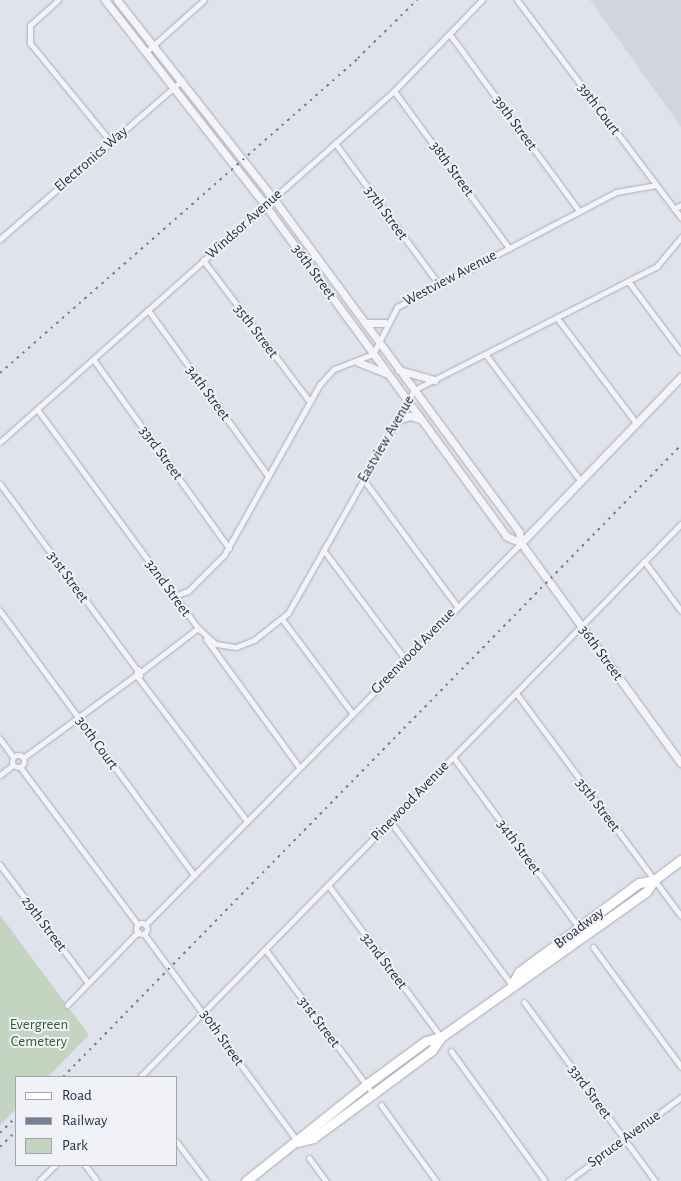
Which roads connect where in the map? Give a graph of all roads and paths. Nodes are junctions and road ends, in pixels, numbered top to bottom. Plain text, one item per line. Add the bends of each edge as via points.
1 (58, 0) edge
2 (105, 0) edge
3 (117, 0) edge
4 (204, 0) edge
5 (482, 0) edge
6 (517, 0) edge
7 (451, 36) junction
8 (155, 44) junction
9 (147, 51) junction
10 (183, 80) junction
11 (175, 86) junction
12 (394, 92) junction
13 (111, 142) junction
14 (335, 143) junction
15 (656, 185) junction
16 (273, 198) junction
17 (266, 204) junction
18 (681, 205) edge
19 (674, 209) junction
20 (579, 211) junction
21 (681, 218) edge
22 (681, 237) edge
23 (0, 239) edge
24 (509, 248) junction
25 (203, 260) junction
26 (628, 281) junction
27 (438, 283) junction
28 (148, 310) junction
29 (557, 318) junction
30 (386, 322) junction
31 (365, 323) junction
32 (380, 344) junction
33 (681, 352) edge
34 (373, 354) junction
35 (486, 355) junction
36 (93, 359) junction
37 (358, 362) junction
38 (399, 370) junction
39 (386, 373) junction
40 (681, 376) edge
41 (435, 380) junction
42 (414, 390) junction
43 (407, 400) junction
44 (310, 402) junction
45 (38, 409) junction
46 (420, 419) junction
47 (397, 420) junction
48 (636, 423) junction
49 (0, 442) edge
50 (268, 476) junction
51 (362, 479) junction
52 (580, 480) junction
53 (0, 484) edge
54 (681, 524) edge
55 (521, 543) junction
56 (229, 548) junction
57 (324, 551) junction
58 (644, 561) junction
59 (174, 596) junction
60 (457, 606) junction
61 (0, 611) edge
62 (681, 611) edge
63 (282, 619) junction
64 (581, 626) junction
65 (198, 628) junction
66 (404, 659) junction
67 (139, 673) junction
68 (516, 693) junction
69 (352, 713) junction
70 (78, 717) junction
71 (0, 739) edge
72 (14, 757) junction
73 (453, 757) junction
74 (23, 758) junction
75 (681, 763) edge
76 (13, 765) junction
77 (20, 767) junction
78 (299, 767) junction
79 (0, 775) edge
80 (247, 821) junction
81 (390, 821) junction
82 (681, 860) edge
83 (0, 865) edge
84 (194, 875) junction
85 (654, 880) junction
86 (328, 885) junction
87 (681, 916) edge
88 (138, 925) junction
89 (145, 925) junction
90 (579, 928) junction
91 (138, 932) junction
92 (144, 934) junction
93 (586, 936) junction
94 (593, 947) dead end
95 (265, 949) junction
96 (88, 983) junction
97 (512, 985) junction
98 (524, 1002) dead end
99 (67, 1005) dead end
100 (204, 1012) junction
101 (440, 1037) junction
102 (451, 1051) dead end
103 (681, 1067) edge
104 (141, 1076) edge
105 (366, 1085) junction
106 (373, 1094) junction
107 (681, 1097) edge
108 (381, 1105) dead end
109 (624, 1139) junction
110 (298, 1142) junction
111 (178, 1144) edge
112 (309, 1158) dead end
113 (53, 1166) edge
114 (86, 1166) edge
115 (546, 1180) edge
116 (39, 1181) edge
117 (97, 1181) edge
118 (206, 1181) edge
119 (246, 1181) edge
120 (326, 1181) edge
121 (436, 1181) edge
122 (568, 1181) edge
123 (655, 1181) edge

1 - 13 street via 33,20 28,34 32,47
2 - 9 street, 36th Street
3 - 8 street, 36th Street
4 - 8 street
5 - 7 street, Windsor Avenue
6 - 15 street, 39th Court
7 - 12 street, Windsor Avenue
7 - 20 street, 39th Street
8 - 9 street
8 - 10 street, 36th Street
9 - 11 street, 36th Street
10 - 11 street, Electronics Way
10 - 16 street, 36th Street
11 - 13 street, Electronics Way
11 - 17 street, 36th Street
12 - 14 street, Windsor Avenue
12 - 24 street, 38th Street
13 - 23 street, Electronics Way
14 - 16 street, Windsor Avenue
14 - 27 street, 37th Street
15 - 19 street, 39th Court
15 - 20 street, Westview Avenue via 630,186
16 - 17 street, Windsor Avenue
16 - 31 street, 36th Street
17 - 25 street, Windsor Avenue
17 - 34 street, 36th Street
18 - 19 street
19 - 21 street, 39th Court
20 - 24 street, Westview Avenue
22 - 26 street, Eastview Avenue via 662,263
24 - 27 street, Westview Avenue
25 - 28 street, Windsor Avenue
25 - 44 street, 35th Street
26 - 29 street, Eastview Avenue
26 - 33 street
27 - 30 street, Westview Avenue via 397,306
28 - 36 street, Windsor Avenue
28 - 50 street, 34th Street
29 - 35 street, Eastview Avenue
29 - 48 street
30 - 31 street
30 - 32 street, Westview Avenue
31 - 32 street, 36th Street
32 - 34 street, Westview Avenue
32 - 38 street, 36th Street
34 - 37 street, Westview Avenue
34 - 39 street, 36th Street
35 - 41 street, Eastview Avenue
35 - 52 street
36 - 45 street, Windsor Avenue
36 - 56 street, 33rd Street
37 - 39 street
37 - 44 street, Westview Avenue via 326,376
38 - 41 street
38 - 42 street, 36th Street
39 - 43 street, 36th Street
40 - 48 street, Greenwood Avenue
41 - 42 street, Eastview Avenue
42 - 43 street, Eastview Avenue
42 - 55 street, 36th Street via 519,532
43 - 46 street, 36th Street
43 - 47 street, Eastview Avenue
44 - 50 street, Westview Avenue
45 - 49 street, Windsor Avenue
45 - 59 street, 32nd Street
46 - 47 street via 410,416
46 - 55 street, 36th Street via 506,536
47 - 51 street, Eastview Avenue
48 - 52 street, Greenwood Avenue
50 - 56 street, Westview Avenue
51 - 57 street, Eastview Avenue
51 - 60 street
52 - 55 street, Greenwood Avenue
53 - 67 street, 31st Street
54 - 58 street, Pinewood Avenue
55 - 60 street, Greenwood Avenue
55 - 64 street, 36th Street
56 - 59 street, Westview Avenue via 188,591
57 - 63 street, Eastview Avenue
57 - 66 street
58 - 62 street
58 - 64 street, Pinewood Avenue
59 - 65 street, 32nd Street
60 - 66 street, Greenwood Avenue
61 - 70 street, 30th Court
63 - 65 street, Eastview Avenue via 250,643 236,647 216,644
63 - 69 street
64 - 68 street, Pinewood Avenue
64 - 75 street, 36th Street
65 - 67 street
65 - 78 street, 32nd Street
66 - 69 street, Greenwood Avenue
67 - 70 street
67 - 80 street, 31st Street
68 - 73 street, Pinewood Avenue
68 - 85 street, 35th Street
69 - 78 street, Greenwood Avenue
70 - 74 street
70 - 84 street, 30th Court
71 - 72 street
72 - 74 street
72 - 76 street
73 - 81 street, Pinewood Avenue
73 - 90 street, 34th Street
74 - 77 street
76 - 77 street
76 - 79 street
77 - 88 street
78 - 80 street, Greenwood Avenue
80 - 84 street, Greenwood Avenue
81 - 86 street, Pinewood Avenue
81 - 97 street
82 - 85 main road, Broadway
83 - 96 street, 29th Street
84 - 89 street, Greenwood Avenue
85 - 87 street, 35th Street
85 - 90 main road, Broadway via 639,883
85 - 93 main road, Broadway via 646,892
86 - 95 street, Pinewood Avenue
86 - 101 street, 32nd Street
88 - 89 street
88 - 91 street
89 - 92 street
90 - 93 street, 34th Street
90 - 97 main road, Broadway via 519,972
91 - 92 street
91 - 96 street
92 - 100 street, 30th Street
93 - 97 main road, Broadway via 526,980
94 - 103 street
95 - 100 street, Pinewood Avenue
95 - 105 street, 31st Street
96 - 99 street
97 - 101 main road, Broadway
98 - 109 street, 33rd Street
100 - 104 street, Pinewood Avenue
100 - 110 street, 30th Street
101 - 105 main road, Broadway via 426,1041
101 - 106 main road, Broadway via 432,1050
102 - 115 street
105 - 106 street, 31st Street
105 - 110 main road, Broadway via 307,1130
106 - 110 main road, Broadway via 313,1138
107 - 109 street, Spruce Avenue
108 - 121 street
109 - 122 street, Spruce Avenue
109 - 123 street, 33rd Street
110 - 119 main road, Broadway
111 - 118 street
112 - 120 street
113 - 116 street
114 - 117 street

